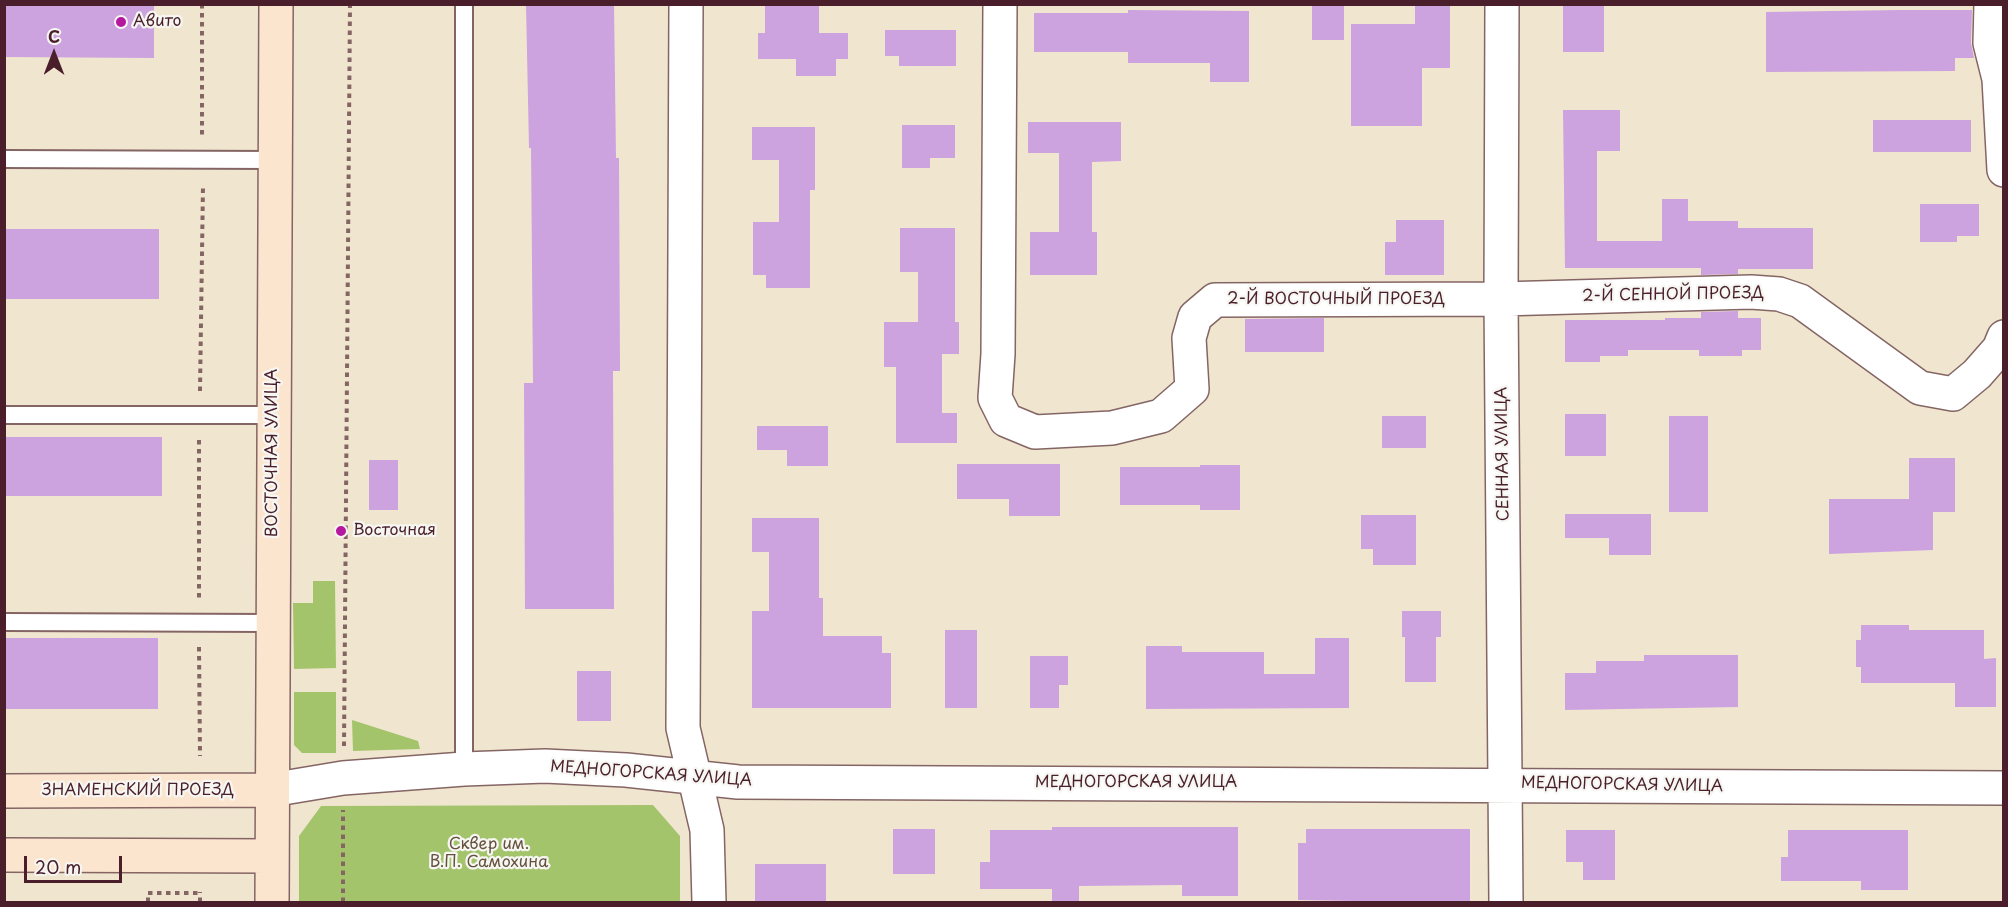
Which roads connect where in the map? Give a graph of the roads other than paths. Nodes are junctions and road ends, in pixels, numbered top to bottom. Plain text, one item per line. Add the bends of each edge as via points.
1 (276, 4) edge
2 (464, 4) edge
3 (686, 4) edge
4 (1000, 4) edge
5 (1502, 4) edge
6 (1991, 4) edge
7 (4, 159) edge
8 (276, 160) junction
9 (2004, 170) edge
10 (1501, 299) junction
11 (2004, 336) edge
12 (4, 415) edge
13 (272, 415) junction
14 (4, 622) edge
15 (272, 623) junction
16 (464, 769) junction
17 (696, 779) junction
18 (1506, 784) junction
19 (2004, 788) edge
20 (271, 790) junction
21 (4, 791) edge
22 (4, 855) edge
23 (271, 856) junction
24 (272, 903) edge
25 (710, 903) edge
26 (1506, 903) edge

1 - 8 main road, ВОСТОЧНАЯ УЛИЦА
2 - 16 lane
3 - 17 street via 683,728
4 - 10 street, 2-Й ВОСТОЧНЫЙ ПРОЕЗД via 995,398 1006,420 1035,432 1112,428 1161,416 1192,389 1190,338 1194,317 1215,300
5 - 10 street, СЕННАЯ УЛИЦА
6 - 9 street via 1990,43 1999,79
7 - 8 lane
8 - 13 main road, ВОСТОЧНАЯ УЛИЦА
10 - 11 street, 2-Й СЕННОЙ ПРОЕЗД via 1779,294 1800,301 1920,388 1953,394 1999,349
10 - 18 street, СЕННАЯ УЛИЦА
12 - 13 lane
13 - 15 main road, ВОСТОЧНАЯ УЛИЦА
14 - 15 lane
15 - 20 main road, ВОСТОЧНАЯ УЛИЦА
16 - 17 street, МЕДНОГОРСКАЯ УЛИЦА via 545,766
16 - 20 street, МЕДНОГОРСКАЯ УЛИЦА via 343,778
17 - 18 street, МЕДНОГОРСКАЯ УЛИЦА
17 - 25 street via 707,830
18 - 19 street, МЕДНОГОРСКАЯ УЛИЦА
18 - 26 street, СЕННАЯ УЛИЦА
20 - 21 main road, ЗНАМЕНСКИЙ ПРОЕЗД
20 - 23 main road, ВОСТОЧНАЯ УЛИЦА
22 - 23 main road
23 - 24 main road, ВОСТОЧНАЯ УЛИЦА

